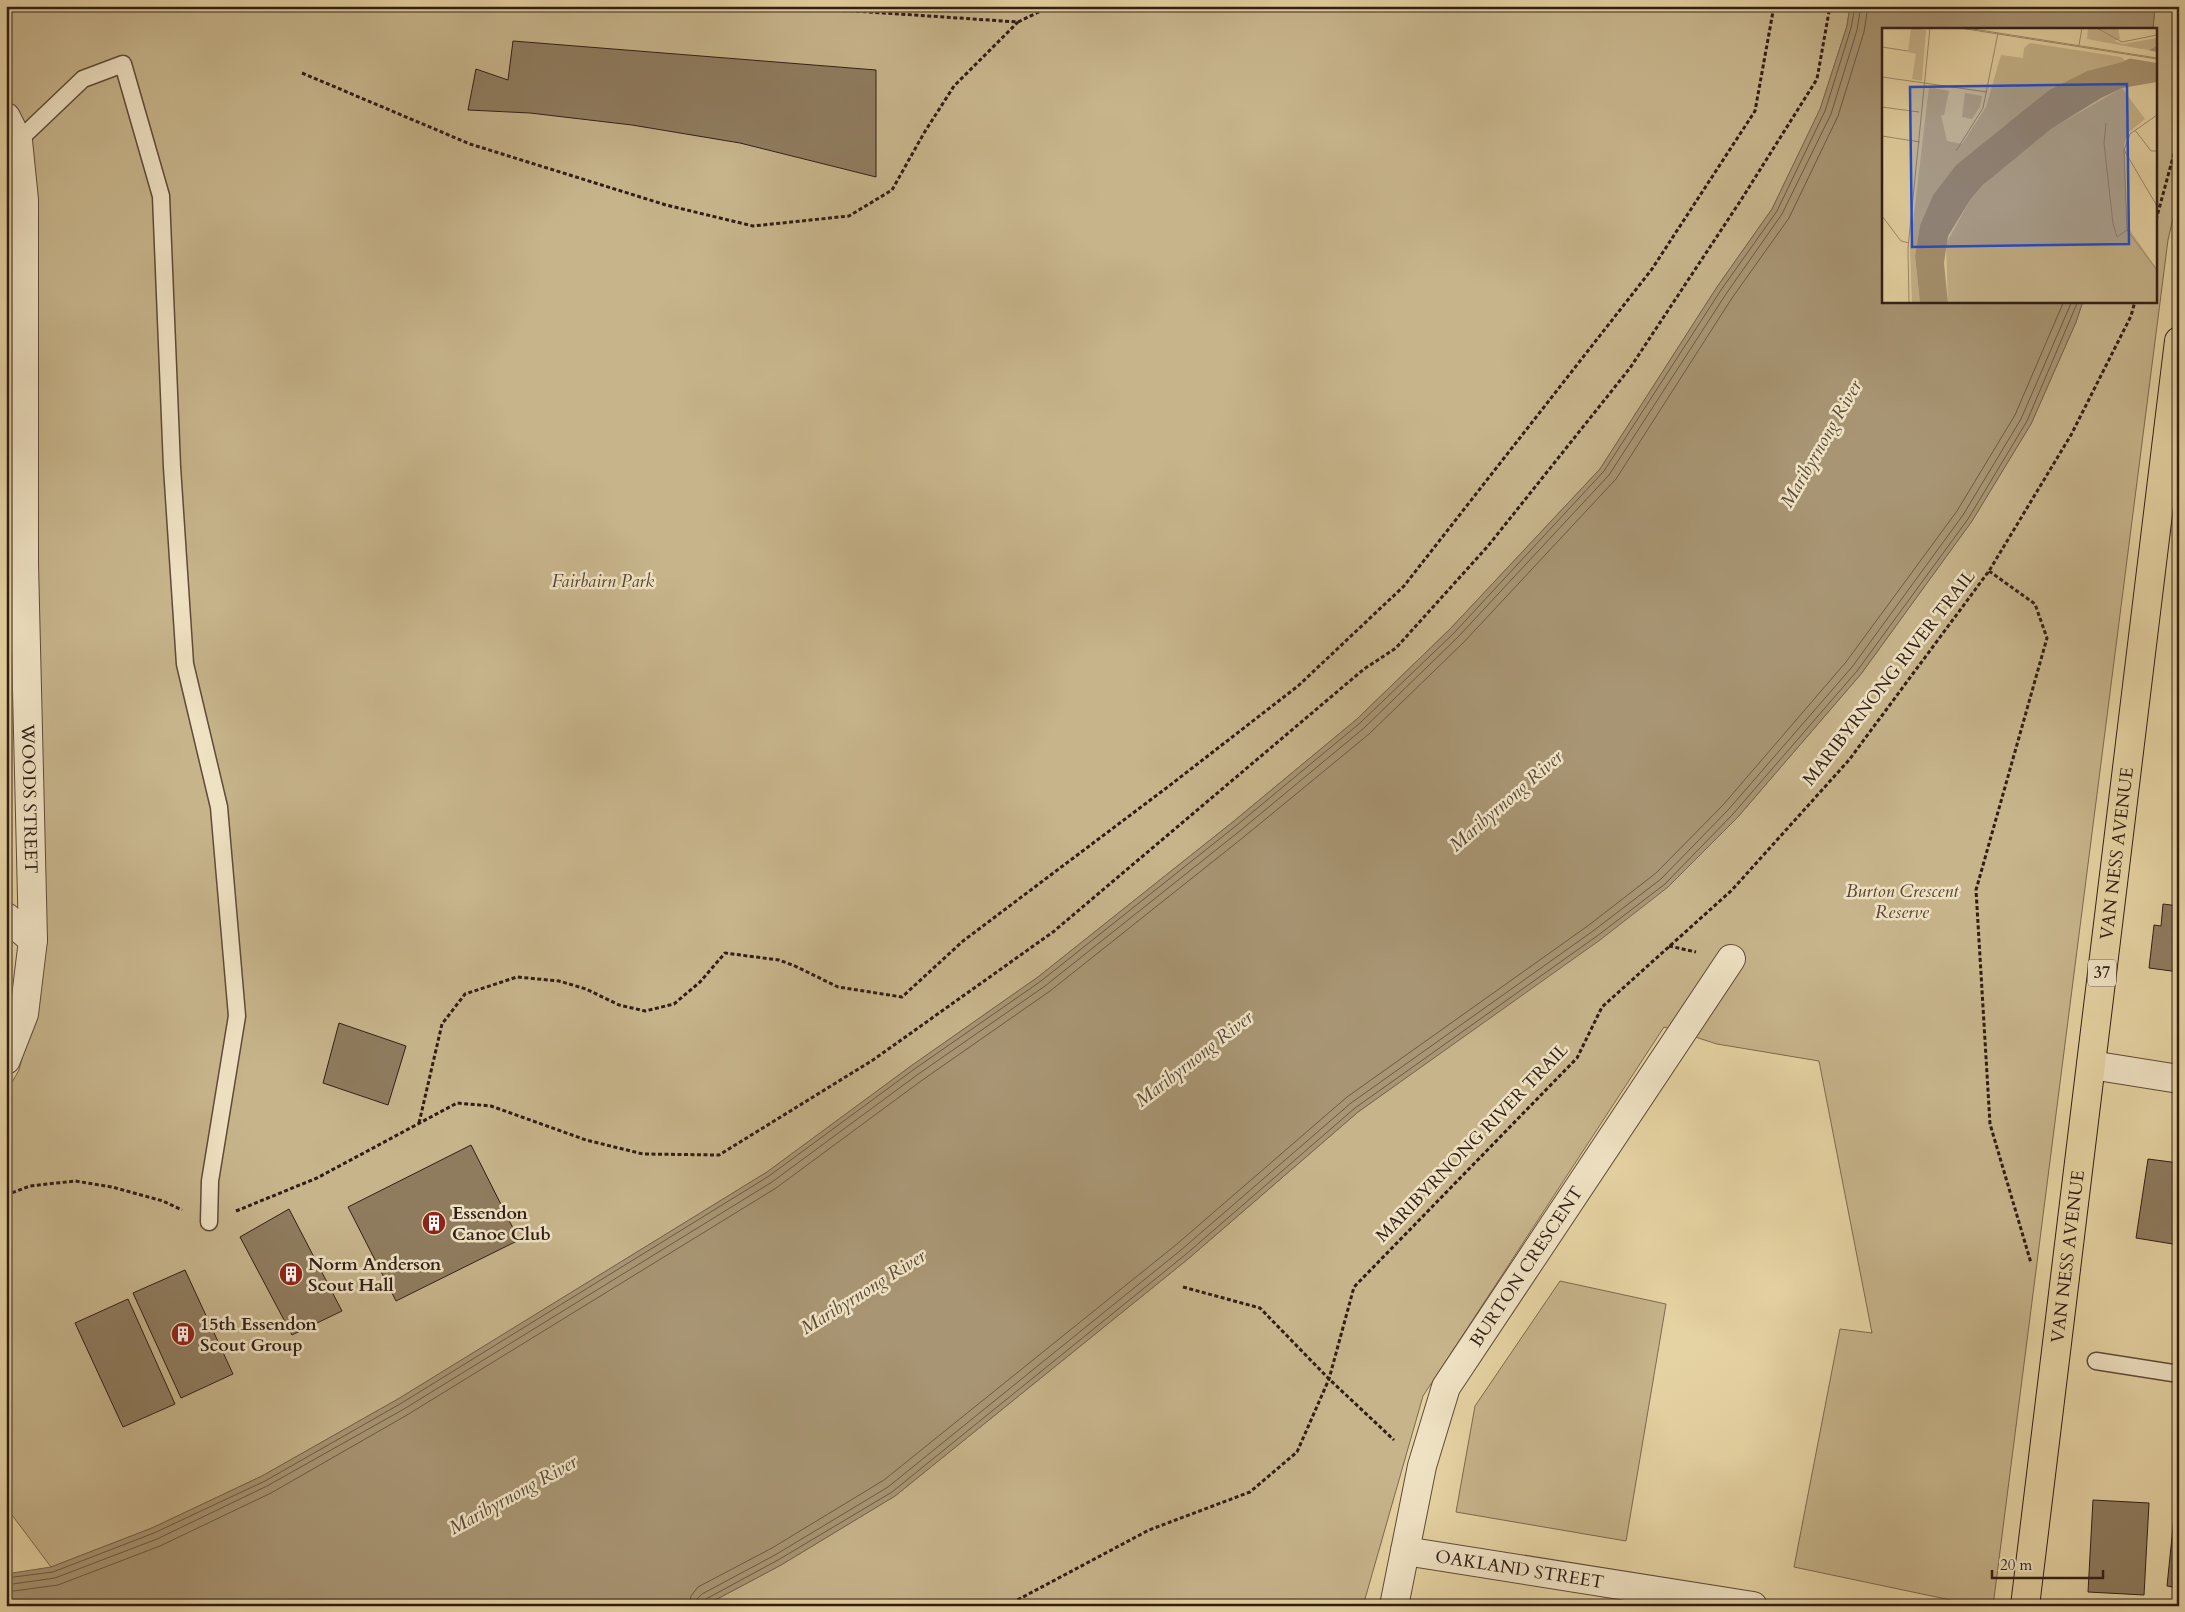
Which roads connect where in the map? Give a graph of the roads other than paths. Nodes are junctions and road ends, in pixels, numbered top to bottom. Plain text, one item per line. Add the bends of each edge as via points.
1 (12, 129) edge
2 (2179, 341) edge
3 (6, 917) edge
4 (33, 940) junction
5 (1731, 959) dead end
6 (6, 1060) edge
7 (2091, 1065) junction
8 (2179, 1079) edge
9 (209, 1222) road end
10 (2096, 1361) dead end
11 (2179, 1374) edge
12 (1404, 1551) junction
13 (1394, 1606) edge
14 (1753, 1606) edge
15 (2025, 1606) edge

1 - 4 street, WOODS STREET via 24,200 24,564
1 - 9 lane via 84,79 123,64 160,196 185,664 219,808 237,1016 210,1181
2 - 7 main road, VAN NESS AVENUE / 37
3 - 4 street
4 - 6 street, WOODS STREET via 24,1014
5 - 12 street, BURTON CRESCENT via 1446,1387 1422,1466
7 - 8 street
7 - 15 main road, VAN NESS AVENUE / 37
10 - 11 lane
12 - 13 street, BURTON CRESCENT
12 - 14 street, OAKLAND STREET

